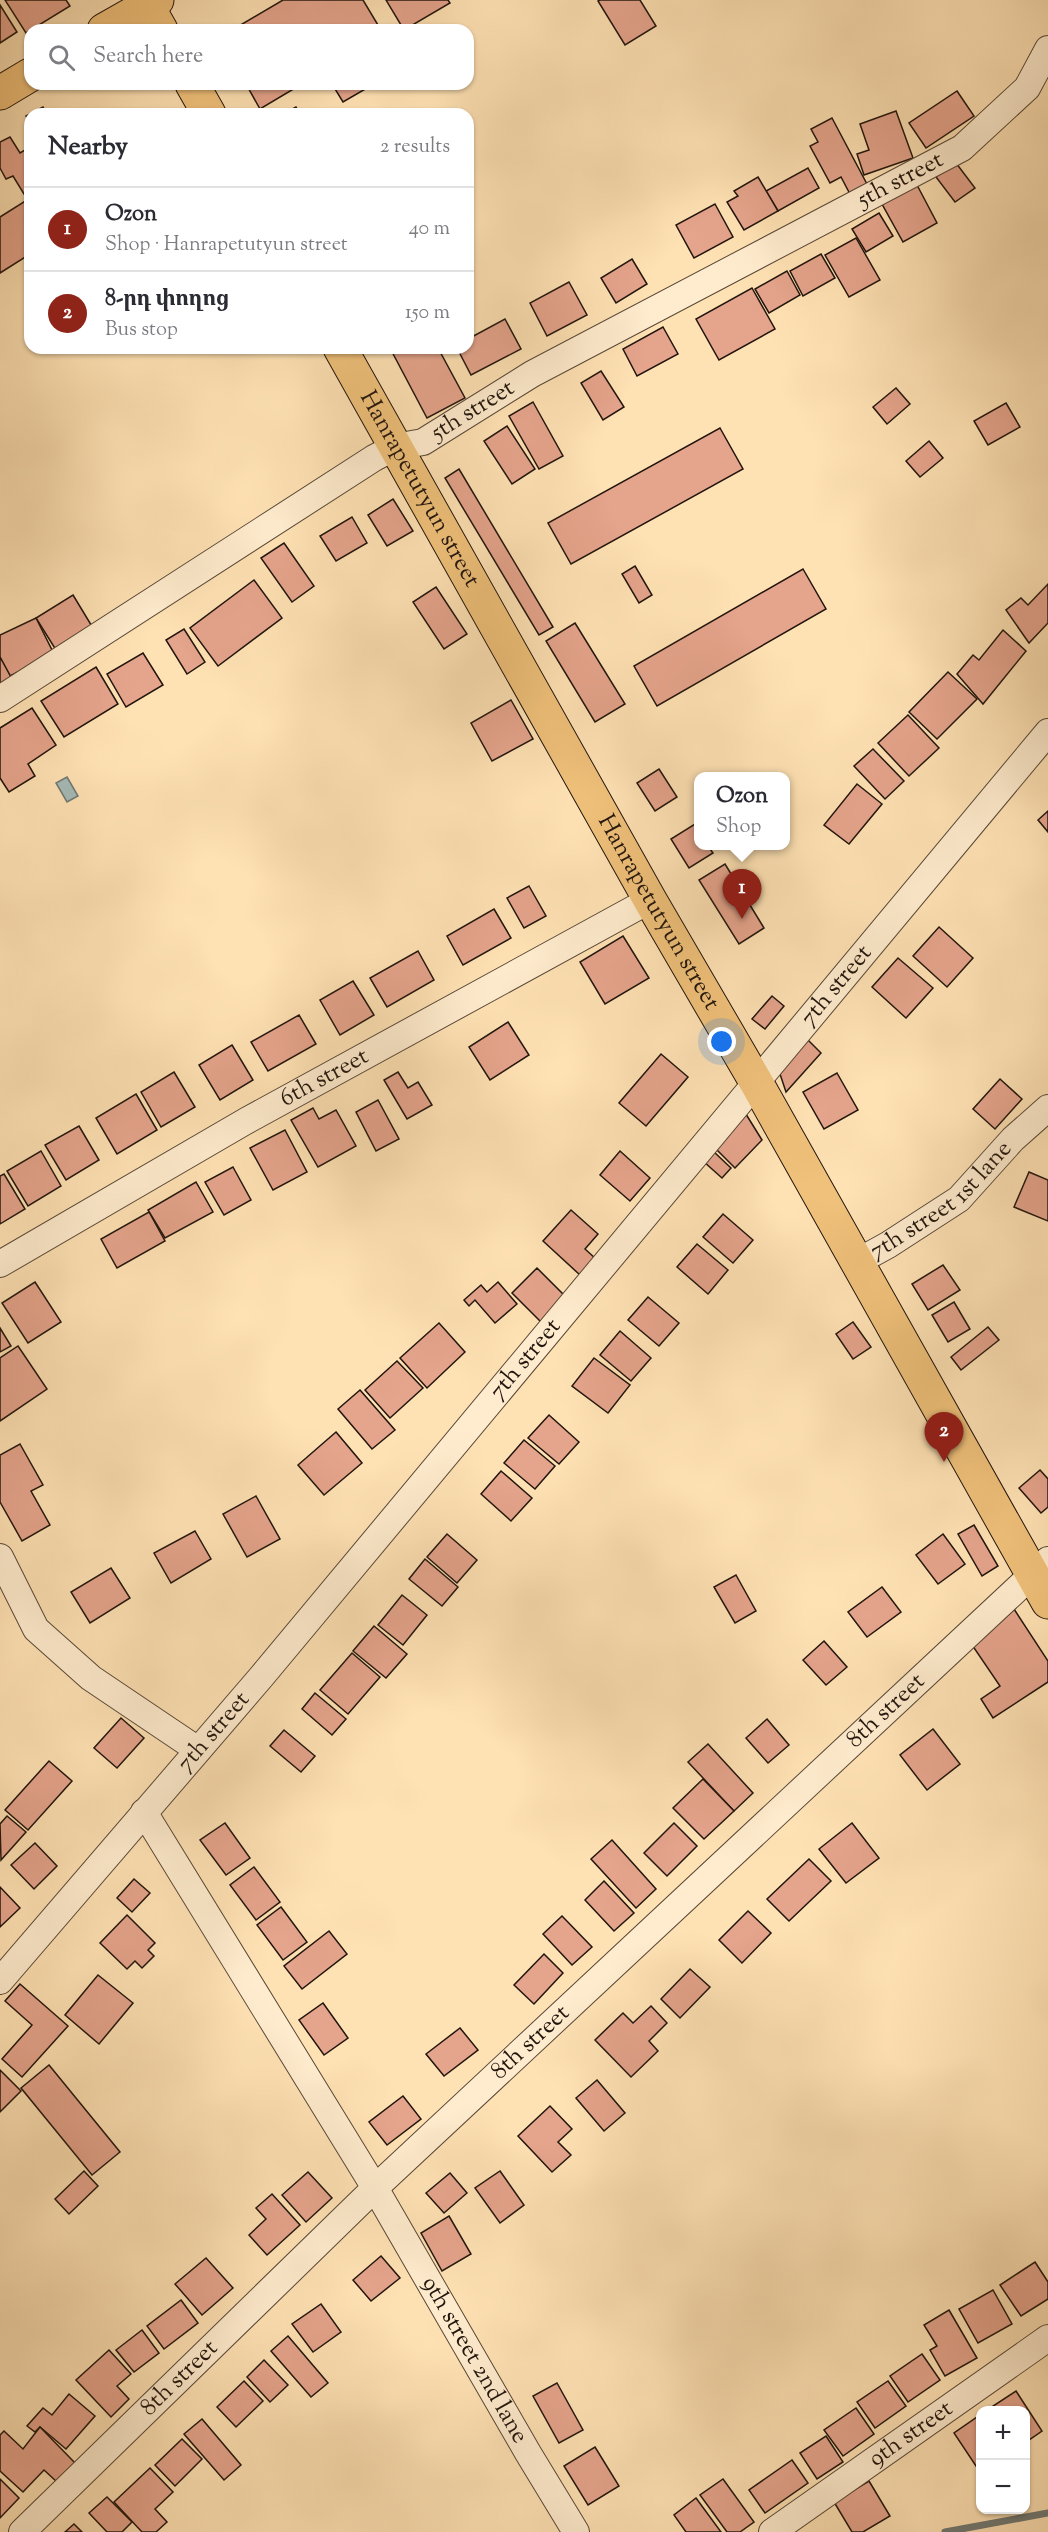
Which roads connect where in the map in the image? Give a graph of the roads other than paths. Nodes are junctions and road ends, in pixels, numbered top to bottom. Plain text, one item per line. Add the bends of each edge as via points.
1 (152, 9) edge
2 (118, 24) edge
3 (1048, 49) edge
4 (24, 79) edge
5 (195, 90) edge
6 (0, 93) edge
7 (206, 108) edge
8 (343, 354) edge
9 (395, 447) junction
10 (0, 699) edge
11 (1048, 732) edge
12 (651, 900) junction
13 (756, 1082) junction
14 (1048, 1108) edge
15 (857, 1262) junction
16 (0, 1264) edge
17 (0, 1557) edge
18 (1043, 1579) edge
19 (198, 1750) junction
20 (144, 1812) junction
21 (0, 1981) edge
22 (375, 2188) junction
23 (1048, 2338) edge
24 (22, 2532) edge
25 (576, 2532) edge
26 (772, 2532) edge

1 - 2 main road
3 - 9 street, 5th street via 1027,88 962,148 532,374 423,441
4 - 6 main road
5 - 7 main road
8 - 9 main road, Hanrapetutyun street
9 - 10 street, 5th street
9 - 12 main road, Hanrapetutyun street
11 - 13 street, 7th street
12 - 13 main road, Hanrapetutyun street
12 - 16 street, 6th street via 246,1121
13 - 15 main road, Hanrapetutyun street
13 - 19 street, 7th street
14 - 15 street, 7th street 1st lane via 1013,1139 959,1199
15 - 18 main road, Hanrapetutyun street
17 - 19 street via 36,1629 91,1678
18 - 22 street, 8th street
19 - 20 street, 7th street
20 - 21 street, 7th street
20 - 22 street, 9th street 2nd lane
22 - 24 street, 8th street
22 - 25 street, 9th street 2nd lane
23 - 26 street, 9th street

